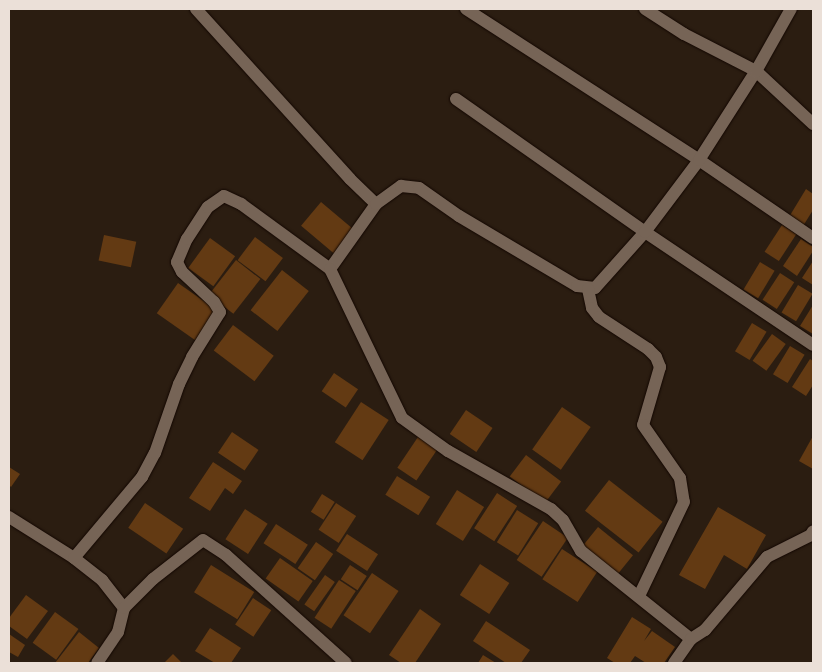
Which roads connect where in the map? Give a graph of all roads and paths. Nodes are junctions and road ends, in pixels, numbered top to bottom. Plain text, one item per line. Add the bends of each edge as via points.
1 (196, 9) edge
2 (466, 9) edge
3 (645, 9) edge
4 (791, 9) edge
5 (756, 72) junction
6 (456, 100) dead end
7 (813, 124) edge
8 (699, 160) junction
9 (376, 204) junction
10 (645, 232) junction
11 (813, 238) edge
12 (330, 269) junction
13 (588, 289) junction
14 (813, 345) edge
15 (9, 517) edge
16 (813, 531) edge
17 (74, 558) junction
18 (639, 596) junction
19 (124, 608) junction
20 (691, 640) junction
21 (97, 663) edge
22 (346, 663) edge
23 (674, 663) edge

1 - 9 street
2 - 8 street
3 - 5 street
4 - 5 street
5 - 7 street
5 - 8 street
6 - 10 street
8 - 10 street
8 - 11 street
9 - 12 street
9 - 13 street via 401,186 419,188 459,216 577,286
10 - 13 street via 594,288
10 - 14 street
12 - 17 street via 241,204 224,196 208,207 187,239 177,262 182,272 214,302 220,312 188,366 155,453 142,477
12 - 18 street via 402,418 448,451 551,509 563,520 581,551
13 - 18 street via 592,308 599,317 656,357 660,367 644,424 682,486 684,502
15 - 17 street
16 - 20 street via 767,557 705,630
17 - 19 street via 102,580
18 - 20 street
19 - 21 street via 118,632
19 - 22 street via 153,579 203,540 226,555
20 - 23 street

